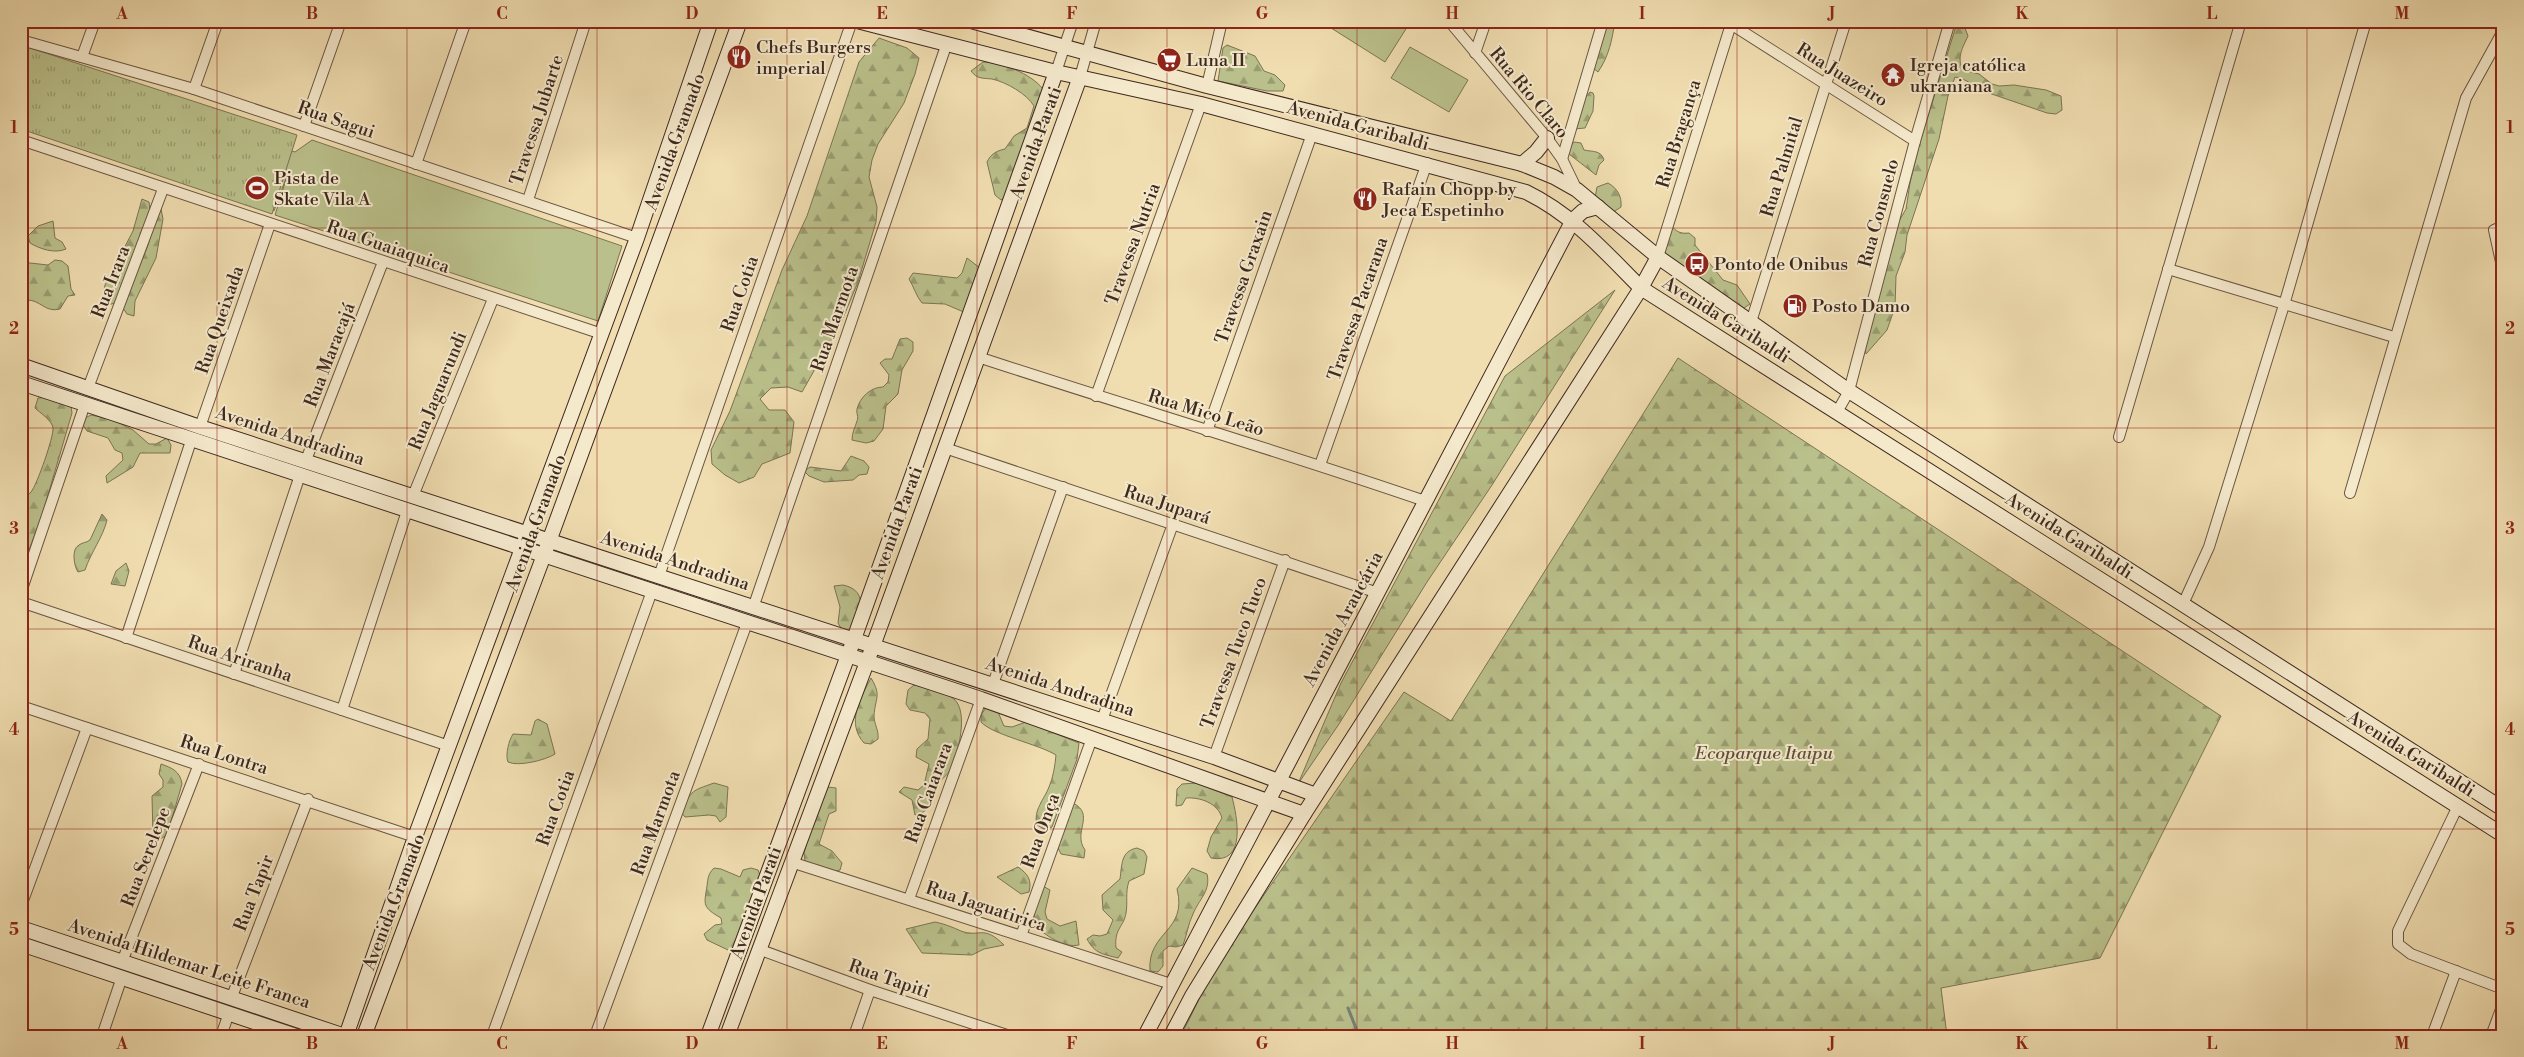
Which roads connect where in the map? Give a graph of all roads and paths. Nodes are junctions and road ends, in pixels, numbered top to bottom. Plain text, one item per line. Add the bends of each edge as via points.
1 (95, 21) edge
2 (218, 21) edge
3 (341, 21) edge
4 (466, 21) edge
5 (586, 21) edge
6 (711, 21) edge
7 (740, 21) edge
8 (852, 21) edge
9 (857, 21) edge
10 (1074, 21) edge
11 (1096, 21) edge
12 (1222, 21) edge
13 (1449, 21) edge
14 (1486, 21) edge
15 (1603, 21) edge
16 (1846, 21) edge
17 (1950, 21) edge
18 (2241, 21) edge
19 (2366, 21) edge
20 (979, 22) edge
21 (1729, 22) edge
22 (2503, 31) edge
23 (21, 40) edge
24 (947, 43) junction
25 (1066, 48) junction
26 (1475, 53) junction
27 (1087, 54) junction
28 (82, 57) junction
29 (1056, 72) junction
30 (1080, 77) junction
31 (1825, 83) junction
32 (1207, 86) junction
33 (194, 89) junction
34 (1201, 104) junction
35 (304, 126) junction
36 (1312, 134) junction
37 (1547, 138) junction
38 (21, 140) edge
39 (1915, 141) junction
40 (1562, 159) junction
41 (416, 164) junction
42 (1426, 164) junction
43 (1522, 164) junction
44 (163, 189) junction
45 (1577, 190) junction
46 (528, 200) junction
47 (1598, 206) junction
48 (1574, 220) junction
49 (270, 224) junction
50 (2498, 228) edge
51 (637, 238) junction
52 (1658, 257) junction
53 (383, 262) junction
54 (2168, 269) junction
55 (2503, 271) edge
56 (1641, 288) junction
57 (493, 299) junction
58 (2284, 305) junction
59 (1751, 322) junction
60 (602, 334) junction
61 (2394, 337) junction
62 (978, 357) junction
63 (21, 365) edge
64 (21, 383) edge
65 (88, 388) junction
66 (1849, 391) junction
67 (1096, 396) junction
68 (85, 404) junction
69 (1837, 412) junction
70 (200, 427) junction
71 (1208, 431) junction
72 (192, 438) junction
73 (2119, 438) dead end
74 (945, 448) junction
75 (306, 460) junction
76 (1320, 465) junction
77 (300, 475) junction
78 (1063, 487) junction
79 (2350, 493) dead end
80 (413, 496) junction
81 (1425, 500) junction
82 (407, 511) junction
83 (1173, 524) junction
84 (528, 532) junction
85 (549, 540) junction
86 (523, 547) junction
87 (2094, 549) junction
88 (544, 555) junction
89 (1285, 560) junction
90 (2082, 567) junction
91 (659, 576) junction
92 (652, 591) junction
93 (21, 592) edge
94 (1378, 593) junction
95 (21, 602) edge
96 (2182, 604) junction
97 (754, 605) junction
98 (748, 622) junction
99 (126, 638) junction
100 (854, 639) junction
101 (873, 646) junction
102 (848, 654) junction
103 (867, 661) junction
104 (234, 674) junction
105 (993, 684) junction
106 (981, 699) junction
107 (21, 706) edge
108 (342, 710) junction
109 (1102, 720) junction
110 (87, 728) junction
111 (1092, 738) junction
112 (449, 746) junction
113 (1214, 757) junction
114 (199, 764) junction
115 (1279, 781) junction
116 (1316, 795) junction
117 (308, 800) junction
118 (1269, 800) junction
119 (2458, 806) junction
120 (2503, 808) edge
121 (1304, 814) junction
122 (2503, 834) edge
123 (416, 837) junction
124 (791, 862) junction
125 (909, 899) junction
126 (21, 906) edge
127 (21, 928) edge
128 (1021, 936) junction
129 (21, 944) edge
130 (758, 949) junction
131 (122, 962) junction
132 (2456, 971) junction
133 (122, 977) junction
134 (1171, 984) junction
135 (2503, 989) edge
136 (870, 990) junction
137 (231, 999) junction
138 (2503, 1004) edge
139 (228, 1013) junction
140 (981, 1032) edge
141 (102, 1036) edge
142 (221, 1036) edge
143 (296, 1036) edge
144 (346, 1036) edge
145 (364, 1036) edge
146 (492, 1036) edge
147 (595, 1036) edge
148 (708, 1036) edge
149 (727, 1036) edge
150 (854, 1036) edge
151 (1010, 1036) edge
152 (1145, 1036) edge
153 (1171, 1036) edge
154 (2432, 1036) edge
155 (2491, 1036) edge

1 - 28 street
2 - 33 street
3 - 35 street
4 - 41 street
5 - 46 street, Travessa Jubarte
6 - 51 street, Avenida Gramado
7 - 85 street, Avenida Gramado
8 - 91 street, Rua Cotia
9 - 24 street, Avenida Garibaldi
10 - 25 street, Avenida Parati
11 - 27 street, Avenida Parati
12 - 32 street
13 - 26 street, Rua Rio Claro
14 - 26 street
15 - 40 street
16 - 31 street, Rua Palmital
17 - 39 street, Rua Consuelo
18 - 54 street
19 - 58 street
20 - 25 street, Avenida Garibaldi
21 - 31 street, Rua Juazeiro
21 - 52 street, Rua Bragança
22 - 61 street via 2466,98
23 - 28 street, Rua Sagui
24 - 29 street, Avenida Garibaldi
24 - 97 street, Rua Marmota
25 - 27 street, Avenida Garibaldi
25 - 29 street, Avenida Parati
26 - 37 street, Rua Rio Claro
27 - 30 street, Avenida Parati
27 - 32 street, Avenida Garibaldi
28 - 33 street, Rua Sagui
29 - 30 street, Avenida Garibaldi
29 - 100 street, Avenida Parati
30 - 34 street, Avenida Garibaldi
30 - 62 street, Avenida Parati
31 - 39 street, Rua Juazeiro
31 - 59 street, Rua Palmital
32 - 43 street, Avenida Garibaldi
33 - 35 street, Rua Sagui
34 - 36 street, Avenida Garibaldi
34 - 67 street, Travessa Nutria
35 - 41 street, Rua Sagui
36 - 42 street, Avenida Garibaldi
36 - 71 street, Travessa Graxain
37 - 40 street, Rua Rio Claro
37 - 43 street
38 - 44 street, Rua Guaiaquica
39 - 66 street, Rua Consuelo
40 - 45 street, Rua Rio Claro
41 - 46 street, Rua Sagui
42 - 48 street, Avenida Garibaldi via 1526,192 1552,204
42 - 76 street, Travessa Pacarana
43 - 45 street, Avenida Garibaldi
44 - 49 street, Rua Guaiaquica
44 - 65 street, Rua Irara
45 - 47 street, Avenida Garibaldi
46 - 51 street, Rua Sagui
47 - 48 street via 1583,211
47 - 52 street, Avenida Garibaldi
48 - 56 street, Avenida Garibaldi
48 - 81 street, Avenida Araucária
49 - 53 street, Rua Guaiaquica
49 - 70 street, Rua Queixada
50 - 55 street
51 - 60 street, Avenida Gramado
52 - 56 street
52 - 59 street, Avenida Garibaldi
53 - 57 street, Rua Guaiaquica
53 - 75 street, Rua Maracajá
54 - 58 street
54 - 73 street
56 - 69 street, Avenida Garibaldi
56 - 116 street
57 - 60 street, Rua Guaiaquica
57 - 80 street, Rua Jaguarundi
58 - 61 street
58 - 96 street via 2209,547
59 - 66 street, Avenida Garibaldi
60 - 84 street, Avenida Gramado
61 - 79 street
62 - 67 street, Rua Mico Leão
62 - 74 street, Avenida Parati
63 - 65 street, Avenida Andradina
64 - 68 street, Avenida Andradina
65 - 70 street, Avenida Andradina
66 - 69 street, Rua Consuelo
66 - 87 street, Avenida Garibaldi
67 - 71 street, Rua Mico Leão
68 - 72 street, Avenida Andradina
68 - 93 street
69 - 90 street, Avenida Garibaldi
70 - 75 street, Avenida Andradina
71 - 76 street, Rua Mico Leão
72 - 77 street, Avenida Andradina
72 - 99 street
74 - 78 street, Rua Jupará
74 - 101 street, Avenida Parati
75 - 80 street, Avenida Andradina
76 - 81 street, Rua Mico Leão
77 - 82 street, Avenida Andradina
77 - 104 street
78 - 83 street, Rua Jupará
78 - 105 street
80 - 84 street, Avenida Andradina
81 - 94 street, Avenida Araucária
82 - 86 street, Avenida Andradina
82 - 108 street
83 - 89 street, Rua Jupará
83 - 109 street
84 - 85 street, Avenida Andradina
84 - 86 street, Avenida Gramado
85 - 88 street, Avenida Gramado
85 - 91 street, Avenida Andradina
86 - 88 street, Avenida Andradina
86 - 112 street, Avenida Gramado
87 - 90 street
87 - 96 street, Avenida Garibaldi
88 - 92 street, Avenida Andradina
88 - 145 street, Avenida Gramado
89 - 94 street, Rua Jupará
89 - 113 street, Travessa Tuco Tuco
90 - 119 street, Avenida Garibaldi
91 - 97 street, Avenida Andradina
92 - 98 street, Avenida Andradina
92 - 146 street, Rua Cotia
94 - 115 street, Avenida Araucária
95 - 99 street, Rua Ariranha
96 - 120 street, Avenida Garibaldi
97 - 100 street, Avenida Andradina
98 - 102 street, Avenida Andradina
98 - 147 street, Rua Marmota
99 - 104 street, Rua Ariranha
100 - 101 street, Avenida Andradina
100 - 102 street, Avenida Parati
101 - 103 street, Avenida Parati
101 - 105 street, Avenida Andradina
102 - 103 street, Avenida Andradina
102 - 148 street, Avenida Parati
103 - 106 street, Avenida Andradina
103 - 124 street, Avenida Parati
104 - 108 street, Rua Ariranha
105 - 109 street, Avenida Andradina
106 - 111 street, Avenida Andradina
106 - 125 street, Rua Caiarara
107 - 110 street, Rua Lontra
108 - 112 street, Rua Ariranha
109 - 113 street, Avenida Andradina
110 - 114 street, Rua Lontra
110 - 126 street
111 - 118 street, Avenida Andradina
111 - 128 street, Rua Onça
112 - 123 street, Avenida Gramado
113 - 115 street, Avenida Andradina
114 - 117 street, Rua Lontra
114 - 131 street, Rua Serelepe
115 - 116 street, Avenida Andradina
115 - 118 street, Avenida Araucária
116 - 121 street
117 - 123 street, Rua Lontra
117 - 137 street, Rua Tapir
118 - 121 street, Avenida Andradina
118 - 134 street, Avenida Araucária
119 - 122 street, Avenida Garibaldi
119 - 132 street via 2398,931 2398,944 2411,954
121 - 153 street via 1192,996
123 - 144 street, Avenida Gramado
124 - 125 street, Rua Jaguatirica
124 - 130 street, Avenida Parati
125 - 128 street, Rua Jaguatirica
127 - 131 street, Avenida Hildemar Leite Franca
128 - 134 street, Rua Jaguatirica
129 - 133 street, Avenida Hildemar Leite Franca
130 - 136 street, Rua Tapiti
130 - 149 street, Avenida Parati
131 - 137 street, Avenida Hildemar Leite Franca
132 - 135 street
132 - 154 street
133 - 139 street, Avenida Hildemar Leite Franca
133 - 141 street
134 - 152 street, Avenida Araucária
136 - 140 street, Rua Tapiti
136 - 150 street
137 - 144 street, Avenida Hildemar Leite Franca
138 - 155 street
139 - 142 street
139 - 143 street, Avenida Hildemar Leite Franca
140 - 151 street, Rua Tapiti

